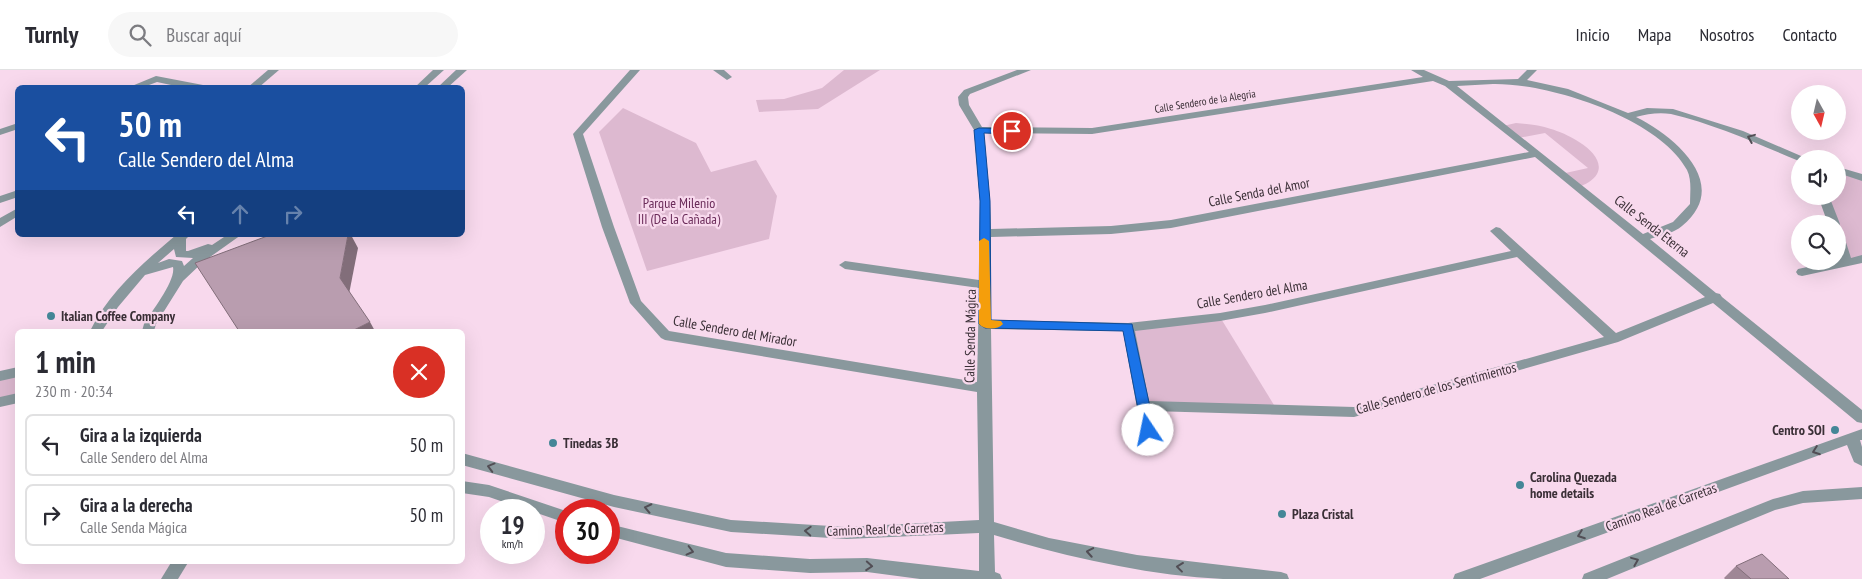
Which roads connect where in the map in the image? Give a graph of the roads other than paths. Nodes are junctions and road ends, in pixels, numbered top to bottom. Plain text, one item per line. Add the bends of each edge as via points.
1 (274, 70) edge
2 (439, 70) edge
3 (462, 70) edge
4 (635, 70) edge
5 (718, 70) edge
6 (1026, 70) edge
7 (1416, 70) edge
8 (1532, 70) edge
9 (727, 77) dead end
10 (1433, 78) junction
11 (1520, 82) junction
12 (1448, 84) junction
13 (139, 85) edge
14 (187, 85) edge
15 (255, 85) edge
16 (422, 85) edge
17 (444, 85) edge
18 (1628, 116) junction
19 (15, 127) edge
20 (979, 130) junction
21 (0, 132) edge
22 (1537, 154) junction
23 (1791, 155) edge
24 (1846, 173) edge
25 (1862, 178) edge
26 (15, 195) edge
27 (0, 200) edge
28 (15, 213) edge
29 (0, 223) edge
30 (1496, 231) dead end
31 (984, 233) junction
32 (181, 237) edge
33 (182, 237) edge
34 (230, 238) edge
35 (1643, 238) junction
36 (1520, 253) junction
37 (1862, 259) edge
38 (1846, 261) edge
39 (845, 265) dead end
40 (1810, 270) edge
41 (1802, 272) dead end
42 (135, 280) junction
43 (177, 281) junction
44 (985, 285) junction
45 (1716, 297) junction
46 (985, 324) junction
47 (1128, 327) junction
48 (97, 329) edge
49 (149, 329) edge
50 (1614, 339) junction
51 (15, 373) edge
52 (0, 376) edge
53 (984, 388) junction
54 (15, 399) edge
55 (0, 402) edge
56 (1144, 406) junction
57 (1862, 418) edge
58 (1148, 430) dead end
59 (1857, 436) edge
60 (465, 460) edge
61 (1862, 460) edge
62 (465, 487) edge
63 (1862, 493) edge
64 (555, 514) edge
65 (985, 526) junction
66 (620, 533) edge
67 (179, 564) edge
68 (169, 579) edge
69 (987, 579) edge
70 (994, 579) edge
71 (1281, 579) edge
72 (1460, 579) edge
73 (1590, 579) edge

1 - 15 street
2 - 16 street
3 - 17 street
4 - 53 street, Calle Sendero del Mirador via 578,134 636,303 665,335
5 - 9 street
6 - 20 street, Calle Senda Mágica via 974,89 963,97 964,105
7 - 10 street, Calle Senda Eterna
8 - 11 street
10 - 12 street, Calle Senda Eterna
10 - 20 street, Calle Sendero de la Alegria via 1092,131
11 - 12 street
11 - 18 street via 1573,94
12 - 22 street, Calle Senda Eterna
13 - 14 street via 156,79
23 -> 18 street via 1739,133 1670,111 1647,111
18 - 35 street via 1657,134 1681,155 1692,168 1696,181 1695,205 1677,225
19 - 21 street
20 - 31 street, Calle Senda Mágica via 985,201
22 - 31 street, Calle Senda del Amor via 1171,224 1110,230
22 - 35 street, Calle Senda Eterna
24 - 25 street
26 - 27 street
28 - 29 street
30 - 36 street
31 - 44 street, Calle Senda Mágica
32 - 42 street
33 - 34 street via 180,254 189,255
34 - 43 street via 199,259
35 - 45 street, Calle Senda Eterna
36 - 47 street, Calle Sendero del Alma via 1265,309
36 - 50 street
37 - 38 street
39 - 44 street
40 - 41 street
42 - 43 street via 168,263 178,264
42 - 48 street
43 - 49 street
44 - 46 street, Calle Senda Mágica
45 - 50 street, Calle Sendero de los Sentimientos
45 - 57 street, Calle Senda Eterna
46 - 47 street, Calle Sendero del Alma
46 - 53 street, Calle Senda Mágica
47 - 56 street
50 - 56 street, Calle Sendero de los Sentimientos via 1354,412
51 - 52 street
53 - 65 street, Calle Senda Mágica
54 - 55 street
56 - 58 street
59 - 61 street via 1859,458
59 -> 72 street, Camino Real de Carretas
65 -> 60 street, Camino Real de Carretas via 847,533 731,526 614,501
62 - 64 street via 489,491
73 -> 63 street via 1773,505 1802,497
65 - 69 street, Calle Senda Mágica
71 -> 65 street, Camino Real de Carretas via 1137,562 1049,545
66 -> 69 street via 726,560 810,566 866,565
67 - 68 street
69 - 70 street

